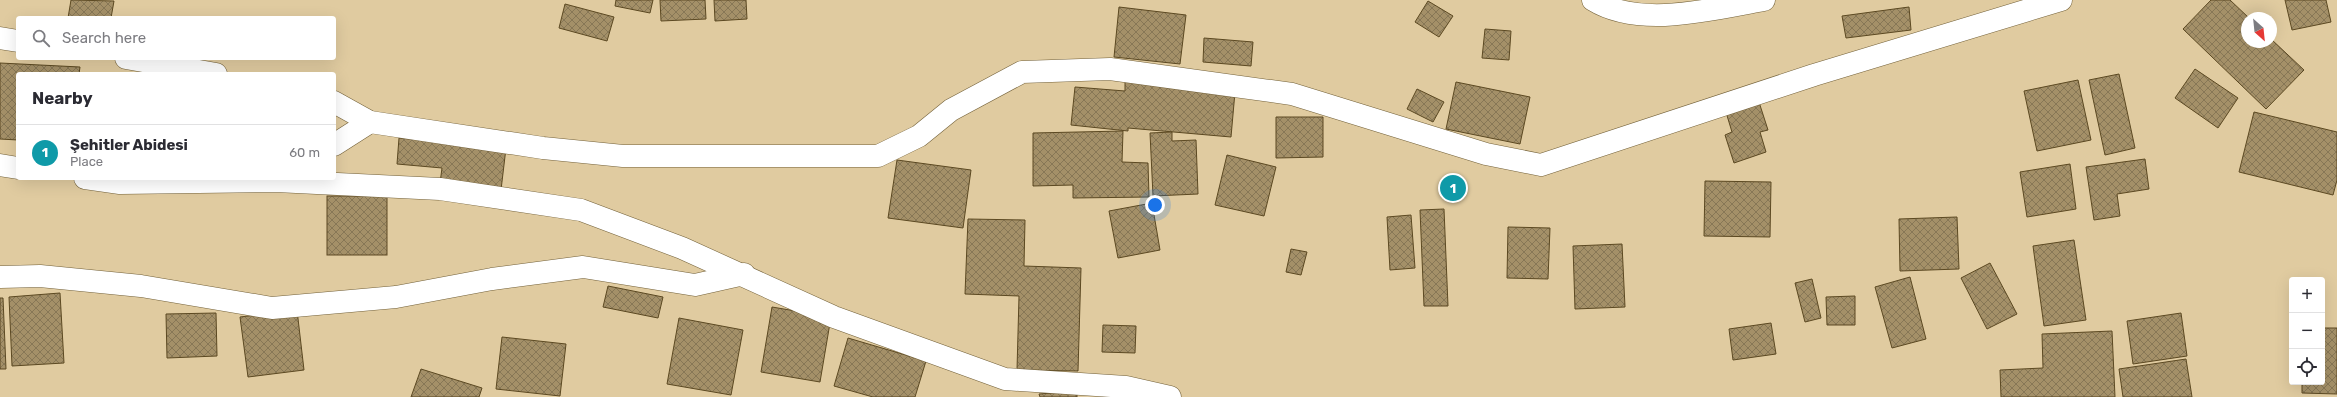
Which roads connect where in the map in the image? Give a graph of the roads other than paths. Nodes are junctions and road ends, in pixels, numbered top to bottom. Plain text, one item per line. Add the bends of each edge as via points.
1 (1593, 0) edge
2 (1764, 0) edge
3 (2061, 0) edge
4 (0, 38) edge
5 (16, 41) edge
6 (137, 60) edge
7 (205, 72) edge
8 (336, 103) edge
9 (370, 122) junction
10 (336, 144) edge
11 (0, 165) edge
12 (16, 168) edge
13 (99, 180) edge
14 (238, 180) edge
15 (294, 180) edge
16 (744, 274) junction
17 (0, 277) edge
18 (1170, 397) edge

1 - 2 street via 1605,7 1638,15 1704,11
3 - 9 street via 1814,74 1541,165 1486,154 1292,94 1110,69 1022,72 951,110 919,136 878,156 623,156 543,148
4 - 5 street
6 - 7 street
8 - 9 street
9 - 10 street
11 - 12 street
13 - 14 street via 120,183
15 - 16 street via 440,189 581,210
16 - 17 street via 695,285 584,267 492,279 396,297 272,308 141,286 40,276
16 - 18 street via 834,317 1006,379 1126,387

